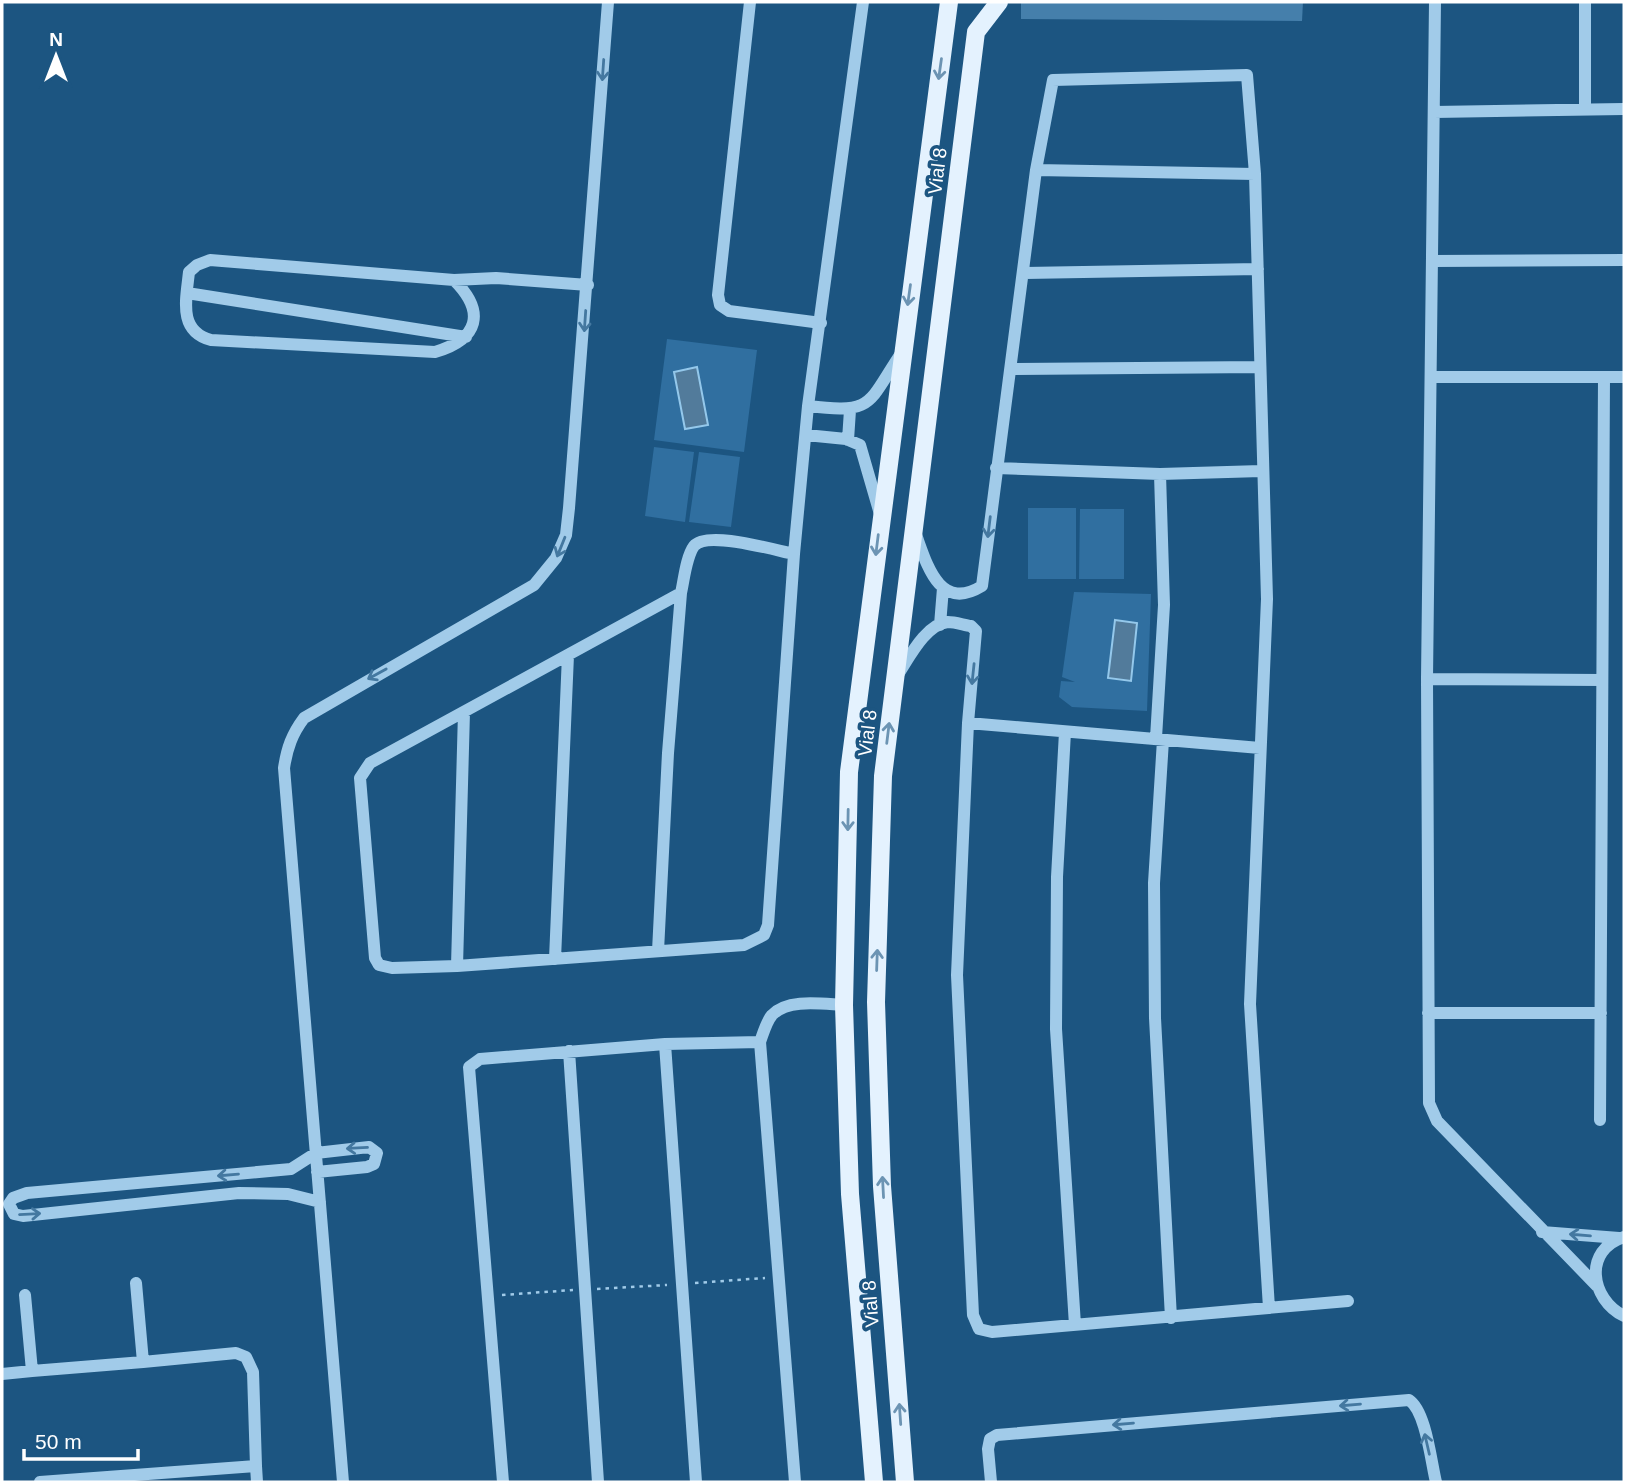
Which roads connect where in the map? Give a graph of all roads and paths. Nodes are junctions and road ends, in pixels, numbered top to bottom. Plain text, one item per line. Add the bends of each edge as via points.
1 (608, 2) edge
2 (750, 2) edge
3 (863, 2) edge
4 (949, 2) edge
5 (999, 2) edge
6 (1435, 2) edge
7 (1585, 2) edge
8 (1624, 109) edge
9 (1585, 110) junction
10 (1434, 112) junction
11 (1036, 170) junction
12 (1255, 174) junction
13 (1624, 260) edge
14 (1432, 261) junction
15 (1258, 269) junction
16 (1024, 273) junction
17 (454, 280) junction
18 (588, 285) junction
19 (187, 293) junction
20 (821, 323) junction
21 (466, 337) junction
22 (902, 352) junction
23 (1260, 367) junction
24 (1011, 369) junction
25 (1433, 377) junction
26 (1604, 377) junction
27 (1624, 377) edge
28 (808, 406) junction
29 (850, 410) junction
30 (806, 435) junction
31 (848, 440) junction
32 (996, 468) junction
33 (1261, 471) junction
34 (1160, 474) junction
35 (880, 518) junction
36 (913, 525) junction
37 (794, 554) junction
38 (943, 588) junction
39 (681, 593) junction
40 (940, 625) junction
41 (568, 655) junction
42 (894, 679) junction
43 (1427, 679) junction
44 (1601, 680) junction
45 (464, 712) junction
46 (968, 723) junction
47 (1065, 732) junction
48 (1160, 739) junction
49 (1260, 748) junction
50 (658, 951) junction
51 (555, 959) junction
52 (457, 966) junction
53 (844, 1004) junction
54 (1429, 1013) junction
55 (1601, 1013) junction
56 (760, 1042) junction
57 (665, 1044) junction
58 (569, 1051) junction
59 (1600, 1121) dead end
60 (316, 1153) junction
61 (258, 1172) junction
62 (317, 1172) junction
63 (137, 1183) junction
64 (259, 1192) junction
65 (320, 1202) junction
66 (139, 1204) junction
67 (1542, 1232) junction
68 (1622, 1238) edge
69 (781, 1276) junction
70 (136, 1283) dead end
71 (682, 1284) junction
72 (1597, 1286) junction
73 (584, 1289) junction
74 (25, 1295) dead end
75 (489, 1296) junction
76 (1348, 1301) dead end
77 (1269, 1308) junction
78 (1624, 1316) edge
79 (1171, 1318) junction
80 (1075, 1325) junction
81 (143, 1362) junction
82 (32, 1371) junction
83 (2, 1374) edge
84 (256, 1466) junction
85 (40, 1482) edge
86 (257, 1482) edge
87 (343, 1482) edge
88 (503, 1482) edge
89 (598, 1482) edge
90 (696, 1482) edge
91 (795, 1482) edge
92 (874, 1482) edge
93 (905, 1482) edge
94 (991, 1482) edge
95 (1436, 1482) edge

1 -> 18 street
2 - 20 street via 720,305 729,311
3 - 20 street
4 -> 22 main road, Vial 8
5 - 36 main road, Vial 8 via 976,32
6 - 10 street
7 - 9 street
8 - 9 street
9 - 10 street
10 - 14 street
11 - 12 street
11 - 12 street via 1050,84 1058,77 1244,74 1249,78
11 - 16 street
12 - 15 street
13 - 14 street
14 - 25 street
15 - 16 street
15 - 23 street
16 - 24 street
17 - 18 street via 496,278
17 - 19 street via 210,260 190,272
17 - 21 street via 469,296 474,314 473,328
18 -> 60 street via 566,536 556,558 534,585 304,718 287,749 284,768
19 - 21 street
19 - 21 street via 188,325 196,336 211,340 435,352
20 - 28 street
22 - 29 street via 870,400
22 - 35 main road, Vial 8
23 - 24 street
23 - 33 street
24 - 32 street
25 - 26 street
25 - 43 street
26 - 27 street
26 - 44 street
28 - 29 street
28 - 30 street
29 - 31 street
30 - 31 street
30 - 37 street
31 - 35 street via 864,454
32 - 34 street
32 -> 38 street via 982,586 964,592
33 - 34 street
33 - 49 street via 1267,611
34 - 48 street via 1164,619
35 -> 53 main road, Vial 8 via 849,772
36 - 38 street via 931,576
36 - 42 main road, Vial 8
37 - 39 street via 716,539 699,542 692,548
37 - 50 street via 768,925 764,935 744,945
38 - 40 street
39 - 41 street
39 - 50 street
40 - 42 street
40 -> 46 street via 947,622 976,631
41 - 45 street
41 - 51 street
93 -> 42 main road, Vial 8 via 882,1186 876,1002 883,776
43 - 44 street
43 - 54 street
44 - 55 street
45 - 52 street
45 - 52 street via 370,763 360,778 374,958 379,965 392,968
46 - 47 street
46 - 80 street via 957,975 973,1315 979,1329 992,1332
47 - 48 street
47 - 80 street via 1057,877 1056,1029
48 - 49 street
48 - 79 street via 1155,1018
49 - 77 street via 1250,1004
50 - 51 street
51 - 52 street
53 - 56 street via 796,1004 782,1009 772,1015
53 - 92 main road, Vial 8 via 849,1194
54 - 55 street
54 - 67 street via 1432,1113
55 - 59 street
56 - 57 street
56 - 69 street
57 - 58 street
57 - 71 street
58 - 73 street
58 - 75 street via 480,1059 469,1066
60 - 61 street via 291,1169
60 - 62 street
62 -> 60 street via 367,1167 374,1164 377,1153 369,1147
61 -> 63 street
61 - 64 street
62 - 65 street
63 - 66 street
63 -> 66 street via 27,1193 13,1198 10,1210 23,1216
64 - 65 street
64 - 66 street
65 - 87 street
68 -> 67 street
67 - 72 street
68 - 72 street via 1600,1258
69 - 71 path
69 - 91 street
70 - 81 street
71 - 73 path
71 - 90 street
72 - 78 street via 1611,1309
73 - 75 path
73 - 89 street
74 - 82 street
75 - 88 street
76 - 77 street
77 - 79 street
79 - 80 street
81 - 82 street
81 - 84 street via 236,1353 246,1357 253,1372
82 - 83 street
84 - 85 street
84 - 86 street
95 -> 94 street via 1421,1416 1409,1400 997,1435 990,1439 988,1449

